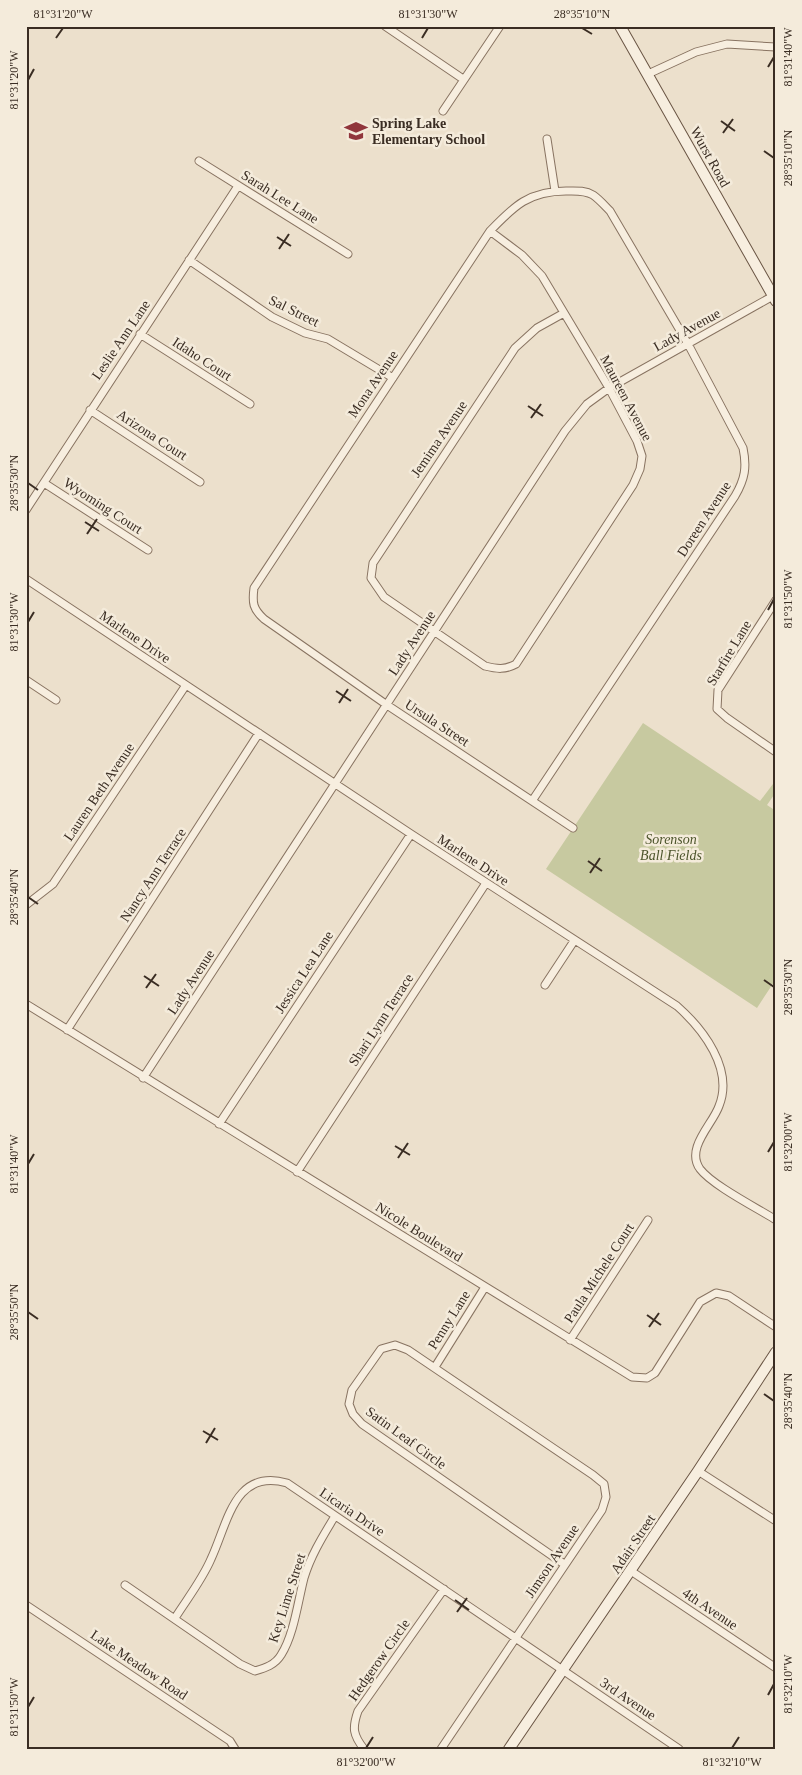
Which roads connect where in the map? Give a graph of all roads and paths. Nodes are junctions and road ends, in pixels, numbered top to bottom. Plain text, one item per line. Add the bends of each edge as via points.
1 (500, 26) edge
2 (620, 26) edge
3 (387, 27) edge
4 (776, 46) edge
5 (648, 74) junction
6 (463, 79) junction
7 (443, 111) dead end
8 (547, 139) dead end
9 (199, 161) dead end
10 (238, 186) junction
11 (555, 191) junction
12 (490, 231) junction
13 (348, 254) dead end
14 (189, 260) junction
15 (774, 299) edge
16 (564, 313) junction
17 (140, 334) junction
18 (688, 344) junction
19 (392, 378) junction
20 (609, 388) junction
21 (250, 404) dead end
22 (90, 410) junction
23 (200, 482) dead end
24 (44, 483) junction
25 (26, 510) edge
26 (148, 550) dead end
27 (26, 579) edge
28 (776, 600) edge
29 (264, 619) joint
30 (434, 631) junction
31 (26, 680) edge
32 (186, 685) junction
33 (56, 700) dead end
34 (387, 705) junction
35 (259, 733) junction
36 (776, 752) edge
37 (335, 783) junction
38 (532, 801) junction
39 (573, 828) dead end
40 (410, 834) junction
41 (486, 883) junction
42 (26, 905) edge
43 (574, 941) junction
44 (545, 985) dead end
45 (26, 1004) edge
46 (67, 1030) junction
47 (143, 1078) junction
48 (219, 1124) junction
49 (297, 1172) junction
50 (648, 1220) dead end
51 (776, 1220) edge
52 (485, 1287) junction
53 (776, 1327) edge
54 (570, 1340) junction
55 (776, 1352) edge
56 (435, 1367) junction
57 (698, 1471) junction
58 (606, 1497) joint
59 (335, 1516) junction
60 (776, 1521) edge
61 (564, 1564) junction
62 (631, 1571) junction
63 (125, 1585) dead end
64 (444, 1589) junction
65 (26, 1605) edge
66 (175, 1618) junction
67 (516, 1638) junction
68 (776, 1668) edge
69 (563, 1670) junction
70 (235, 1749) edge
71 (364, 1749) edge
72 (441, 1749) edge
73 (510, 1749) edge
74 (679, 1749) edge

1 - 6 street
2 - 5 street, Wurst Road
3 - 6 street
4 - 5 street via 727,44 696,52
5 - 15 street, Wurst Road
6 - 7 street
8 - 11 street
9 - 10 street, Sarah Lee Lane
10 - 13 street, Sarah Lee Lane
10 - 14 street, Leslie Ann Lane
11 - 12 street, Mona Avenue via 535,194 513,207
11 - 18 street, Doreen Avenue via 582,191 593,195 610,211
12 - 16 street, Maureen Avenue via 522,255 542,276
12 - 19 street, Mona Avenue
14 - 17 street, Leslie Ann Lane
14 - 19 street, Sal Street via 272,317 328,340
15 - 18 street, Lady Avenue
16 - 20 street, Maureen Avenue
16 - 30 street, Jemima Avenue via 537,328 515,348 372,563 372,578 384,597
17 - 21 street, Idaho Court
17 - 22 street, Leslie Ann Lane
18 - 20 street, Lady Avenue
18 - 38 street, Doreen Avenue via 743,448 746,463 744,479
19 - 29 street, Mona Avenue via 254,588 252,602
20 - 30 street, Lady Avenue via 587,404 565,431
20 - 30 street, Maureen Avenue via 637,441 642,456 640,469 633,485 516,664 507,669 485,666
22 - 23 street, Arizona Court
22 - 24 street, Leslie Ann Lane
24 - 25 street, Leslie Ann Lane
24 - 26 street, Wyoming Court
27 - 32 street, Marlene Drive
28 - 36 street, Starfire Lane via 718,690 717,708
29 - 34 street, Ursula Street
30 - 34 street, Lady Avenue
31 - 33 street
32 - 35 street, Marlene Drive
32 - 42 street, Lauren Beth Avenue via 53,884
34 - 37 street, Lady Avenue
34 - 38 street, Ursula Street
35 - 37 street, Marlene Drive
35 - 46 street, Nancy Ann Terrace
37 - 40 street, Marlene Drive
37 - 47 street, Lady Avenue
38 - 39 street, Ursula Street
40 - 41 street, Marlene Drive
40 - 48 street, Jessica Lea Lane
41 - 43 street, Marlene Drive
41 - 49 street, Shari Lynn Terrace
43 - 44 street
43 - 51 street, Marlene Drive via 677,1006 695,1022 714,1052 723,1074 720,1105 698,1144 698,1167 708,1177
45 - 46 street, Nicole Boulevard
46 - 47 street, Nicole Boulevard
47 - 48 street, Nicole Boulevard
48 - 49 street, Nicole Boulevard
49 - 52 street, Nicole Boulevard
50 - 54 street, Paula Michele Court
52 - 54 street, Nicole Boulevard
52 - 56 street, Penny Lane
53 - 54 street, Nicole Boulevard via 729,1296 716,1293 700,1302 655,1373 646,1378 632,1377
55 - 57 street, Adair Street
56 - 58 street, Satin Leaf Circle via 593,1475 604,1484
56 - 61 street, Satin Leaf Circle via 394,1344 381,1349 352,1390 349,1404 353,1414 362,1424
57 - 60 street
57 - 62 street, Adair Street
58 - 61 street, Jimson Avenue via 602,1510
59 - 64 street, Licaria Drive
59 - 66 street, Licaria Drive via 287,1484 272,1479 254,1482 241,1493 211,1559
59 - 66 street, Key Lime Street via 305,1576 281,1655 270,1666 256,1671 240,1664
61 - 67 street, Jimson Avenue
62 - 68 street, 4th Avenue
62 - 69 street, Adair Street
63 - 66 street, Key Lime Street
64 - 67 street, Licaria Drive
64 - 71 street, Hedgerow Circle via 358,1711 352,1726
65 - 70 street, Lake Meadow Road via 230,1741
67 - 69 street, Licaria Drive
67 - 72 street
69 - 73 street, Adair Street
69 - 74 street, 3rd Avenue

